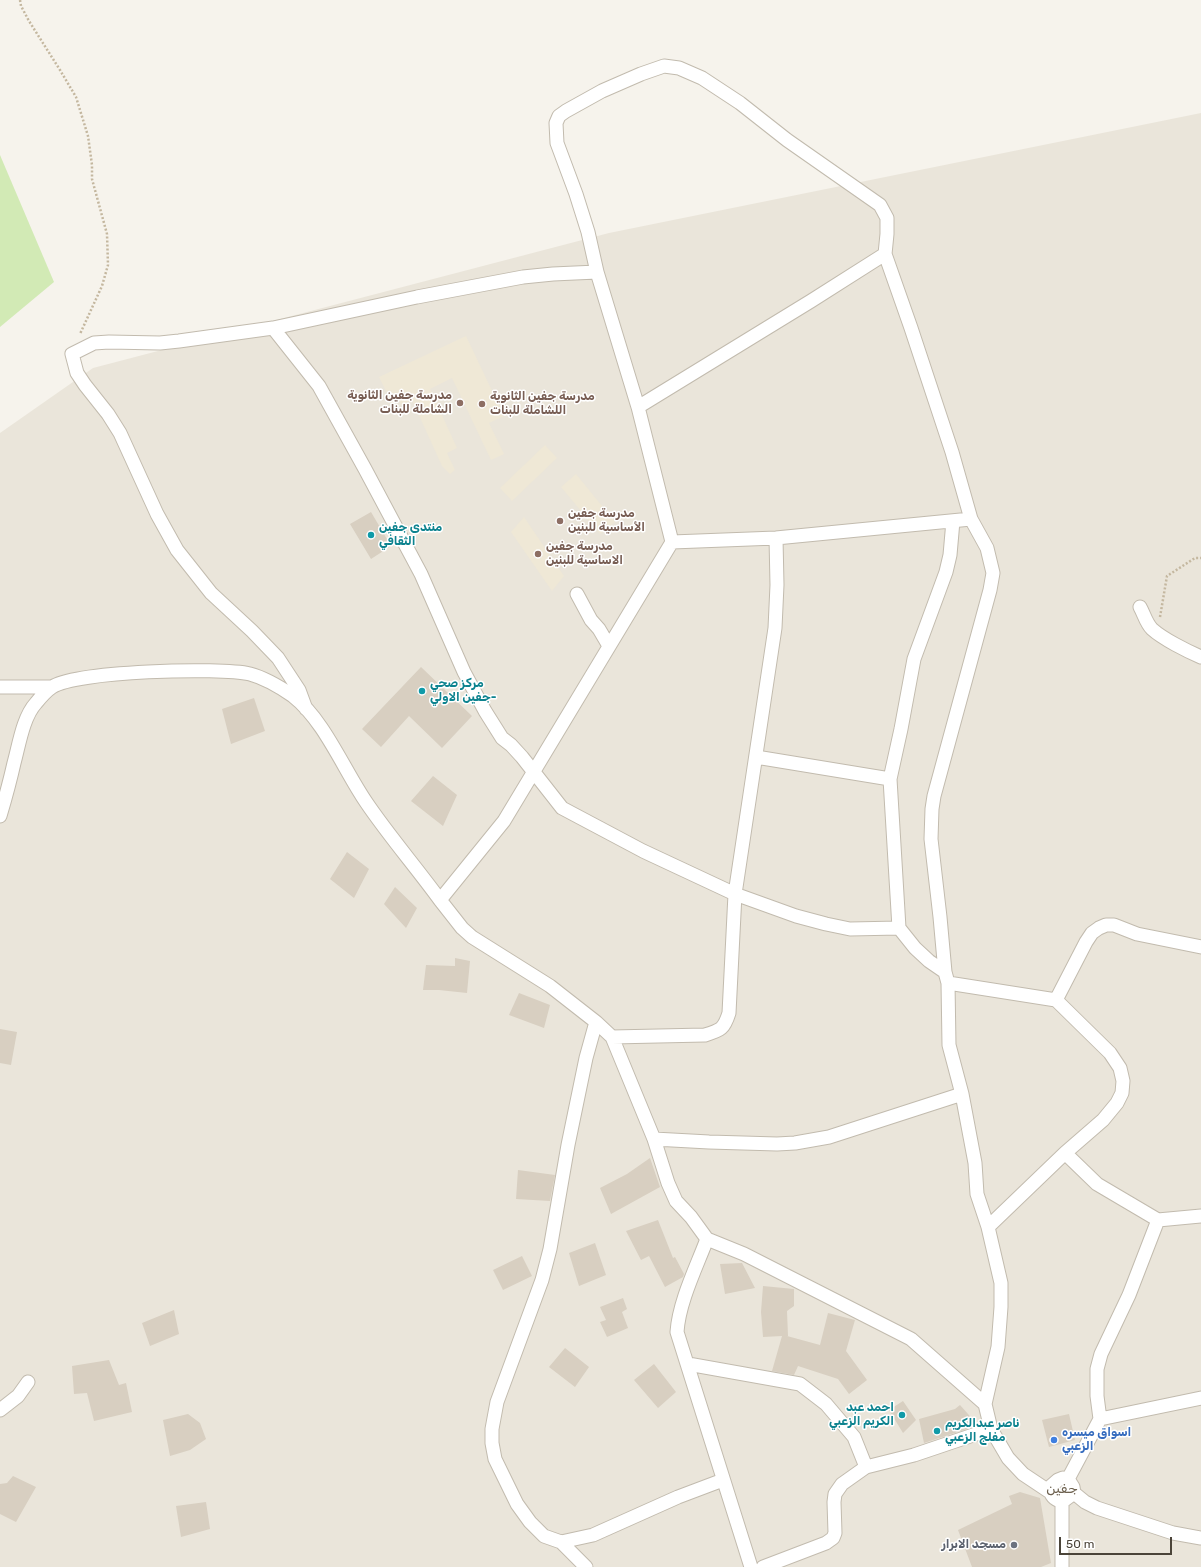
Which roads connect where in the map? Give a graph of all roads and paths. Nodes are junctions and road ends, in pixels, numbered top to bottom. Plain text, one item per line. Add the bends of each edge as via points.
1 (20, 0) edge
2 (885, 254) junction
3 (597, 272) junction
4 (274, 328) junction
5 (72, 354) junction
6 (638, 407) junction
7 (971, 520) junction
8 (953, 521) junction
9 (776, 538) junction
10 (672, 542) junction
11 (1201, 558) edge
12 (577, 594) dead end
13 (1140, 607) dead end
14 (1158, 633) junction
15 (609, 646) junction
16 (1201, 657) edge
17 (0, 687) edge
18 (52, 687) junction
19 (306, 709) junction
20 (756, 757) junction
21 (534, 772) junction
22 (890, 779) junction
23 (0, 816) edge
24 (735, 894) junction
25 (440, 900) junction
26 (899, 928) junction
27 (1201, 947) edge
28 (946, 978) junction
29 (1056, 1000) junction
30 (596, 1022) junction
31 (612, 1037) junction
32 (962, 1094) junction
33 (654, 1139) junction
34 (1065, 1153) junction
35 (1201, 1216) edge
36 (1158, 1220) junction
37 (988, 1227) junction
38 (707, 1239) junction
39 (688, 1364) junction
40 (28, 1382) dead end
41 (1201, 1398) edge
42 (985, 1404) junction
43 (0, 1410) edge
44 (1100, 1419) junction
45 (991, 1429) junction
46 (866, 1467) junction
47 (1068, 1479) junction
48 (723, 1480) junction
49 (1050, 1492) junction
50 (1074, 1493) junction
51 (1062, 1502) junction
52 (1201, 1538) edge
53 (561, 1542) junction
54 (1061, 1566) edge
55 (586, 1567) edge
56 (751, 1567) edge
57 (763, 1567) edge

1 - 5 path via 29,21 76,97 88,136 92,179 107,234 108,265 102,286
2 - 3 street via 886,218 880,205 702,78 679,68 664,66 602,91 566,111 559,116 556,123 557,143 582,212
2 - 6 street via 805,306
2 - 7 street via 952,452
3 - 4 street via 523,277
3 - 6 street
4 - 5 street via 179,341 94,343
4 - 21 street via 319,386 361,462 421,574 464,672 485,711 502,738
5 - 19 street via 77,373 84,385 120,433 157,514 177,550 211,593 278,658 300,690
6 - 10 street
7 - 8 street
7 - 28 street via 987,548 993,573 932,809 931,839
8 - 9 street
8 - 22 street via 946,572 914,659
9 - 10 street
9 - 20 street via 775,628
10 - 15 street
11 - 14 path via 1195,558 1167,576
12 - 15 street
13 - 14 street via 1147,622
14 - 16 street
15 - 21 street
17 - 18 street
18 - 19 street via 78,679 150,672 230,671 267,680 294,697
18 - 23 street via 34,704 25,724
19 - 25 street via 366,802
20 - 22 street
20 - 24 street
21 - 24 street via 562,808 643,851
21 - 25 street via 504,821
22 - 26 street
24 - 26 street via 796,916 850,929
24 - 31 street via 728,1013 725,1026 718,1032 705,1035
25 - 30 street via 462,928 472,936 550,986
26 - 28 street
27 - 29 street via 1106,925 1092,933
28 - 29 street
28 - 32 street via 949,1045
29 - 34 street via 1110,1053 1120,1068 1123,1081 1122,1093 1112,1109
30 - 31 street
30 - 53 street via 586,1058 550,1249 542,1280 497,1402 492,1429 495,1459 517,1504 544,1536
31 - 33 street
32 - 33 street via 829,1137 795,1143
32 - 37 street via 975,1163 977,1194
33 - 38 street via 676,1201
34 - 36 street via 1097,1184
34 - 37 street
35 - 36 street
36 - 44 street via 1129,1295 1100,1354 1097,1369
37 - 42 street via 1001,1283 1001,1307 998,1347
38 - 39 street via 678,1318 678,1332
38 - 42 street via 744,1254 911,1339
39 - 46 street via 800,1384 826,1404 854,1437
39 - 48 street
40 - 43 street via 18,1396
41 - 44 street
42 - 45 street
44 - 47 street
45 - 46 street via 914,1455
45 - 49 street via 1008,1458 1023,1474
46 - 57 street via 842,1484 835,1494 833,1538
47 - 49 street via 1058,1480 1050,1487
47 - 50 street
48 - 53 street via 593,1535
48 - 56 street
49 - 51 street via 1055,1500
50 - 51 street
50 - 52 street via 1084,1502 1097,1508 1172,1533
51 - 54 street
53 - 55 street

